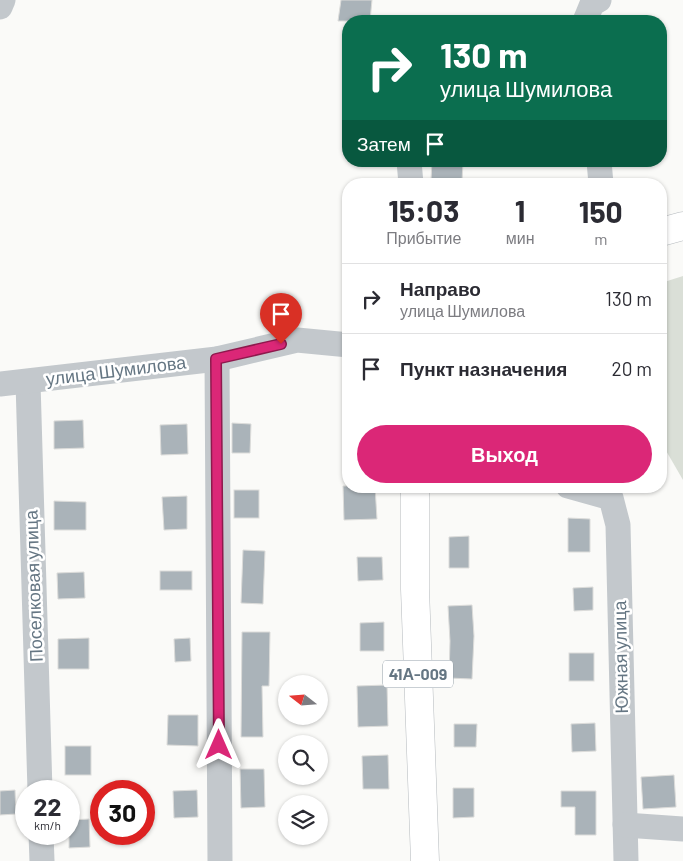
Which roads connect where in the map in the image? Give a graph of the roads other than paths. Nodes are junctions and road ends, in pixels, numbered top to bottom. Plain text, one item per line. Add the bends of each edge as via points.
1 (3, 0) edge
2 (599, 0) edge
3 (0, 7) edge
4 (587, 15) edge
5 (683, 226) edge
6 (667, 230) edge
7 (342, 344) edge
8 (216, 359) junction
9 (28, 382) junction
10 (0, 384) edge
11 (415, 493) edge
12 (592, 493) edge
13 (40, 780) edge
14 (625, 825) junction
15 (683, 829) edge
16 (41, 845) edge
17 (42, 861) edge
18 (220, 861) edge
19 (425, 861) edge
20 (626, 861) edge

1 - 3 street
2 - 4 street via 592,4
5 - 6 main road
7 - 8 street, улица Шумилова via 297,340
8 - 9 street, улица Шумилова
8 - 18 street
9 - 10 street, улица Шумилова
9 - 13 street, Поселковая улица
11 - 19 main road, 41А-009 via 415,589
12 - 14 street, Южная улица via 610,498 618,525
14 - 15 street
14 - 20 street, Южная улица
16 - 17 street

